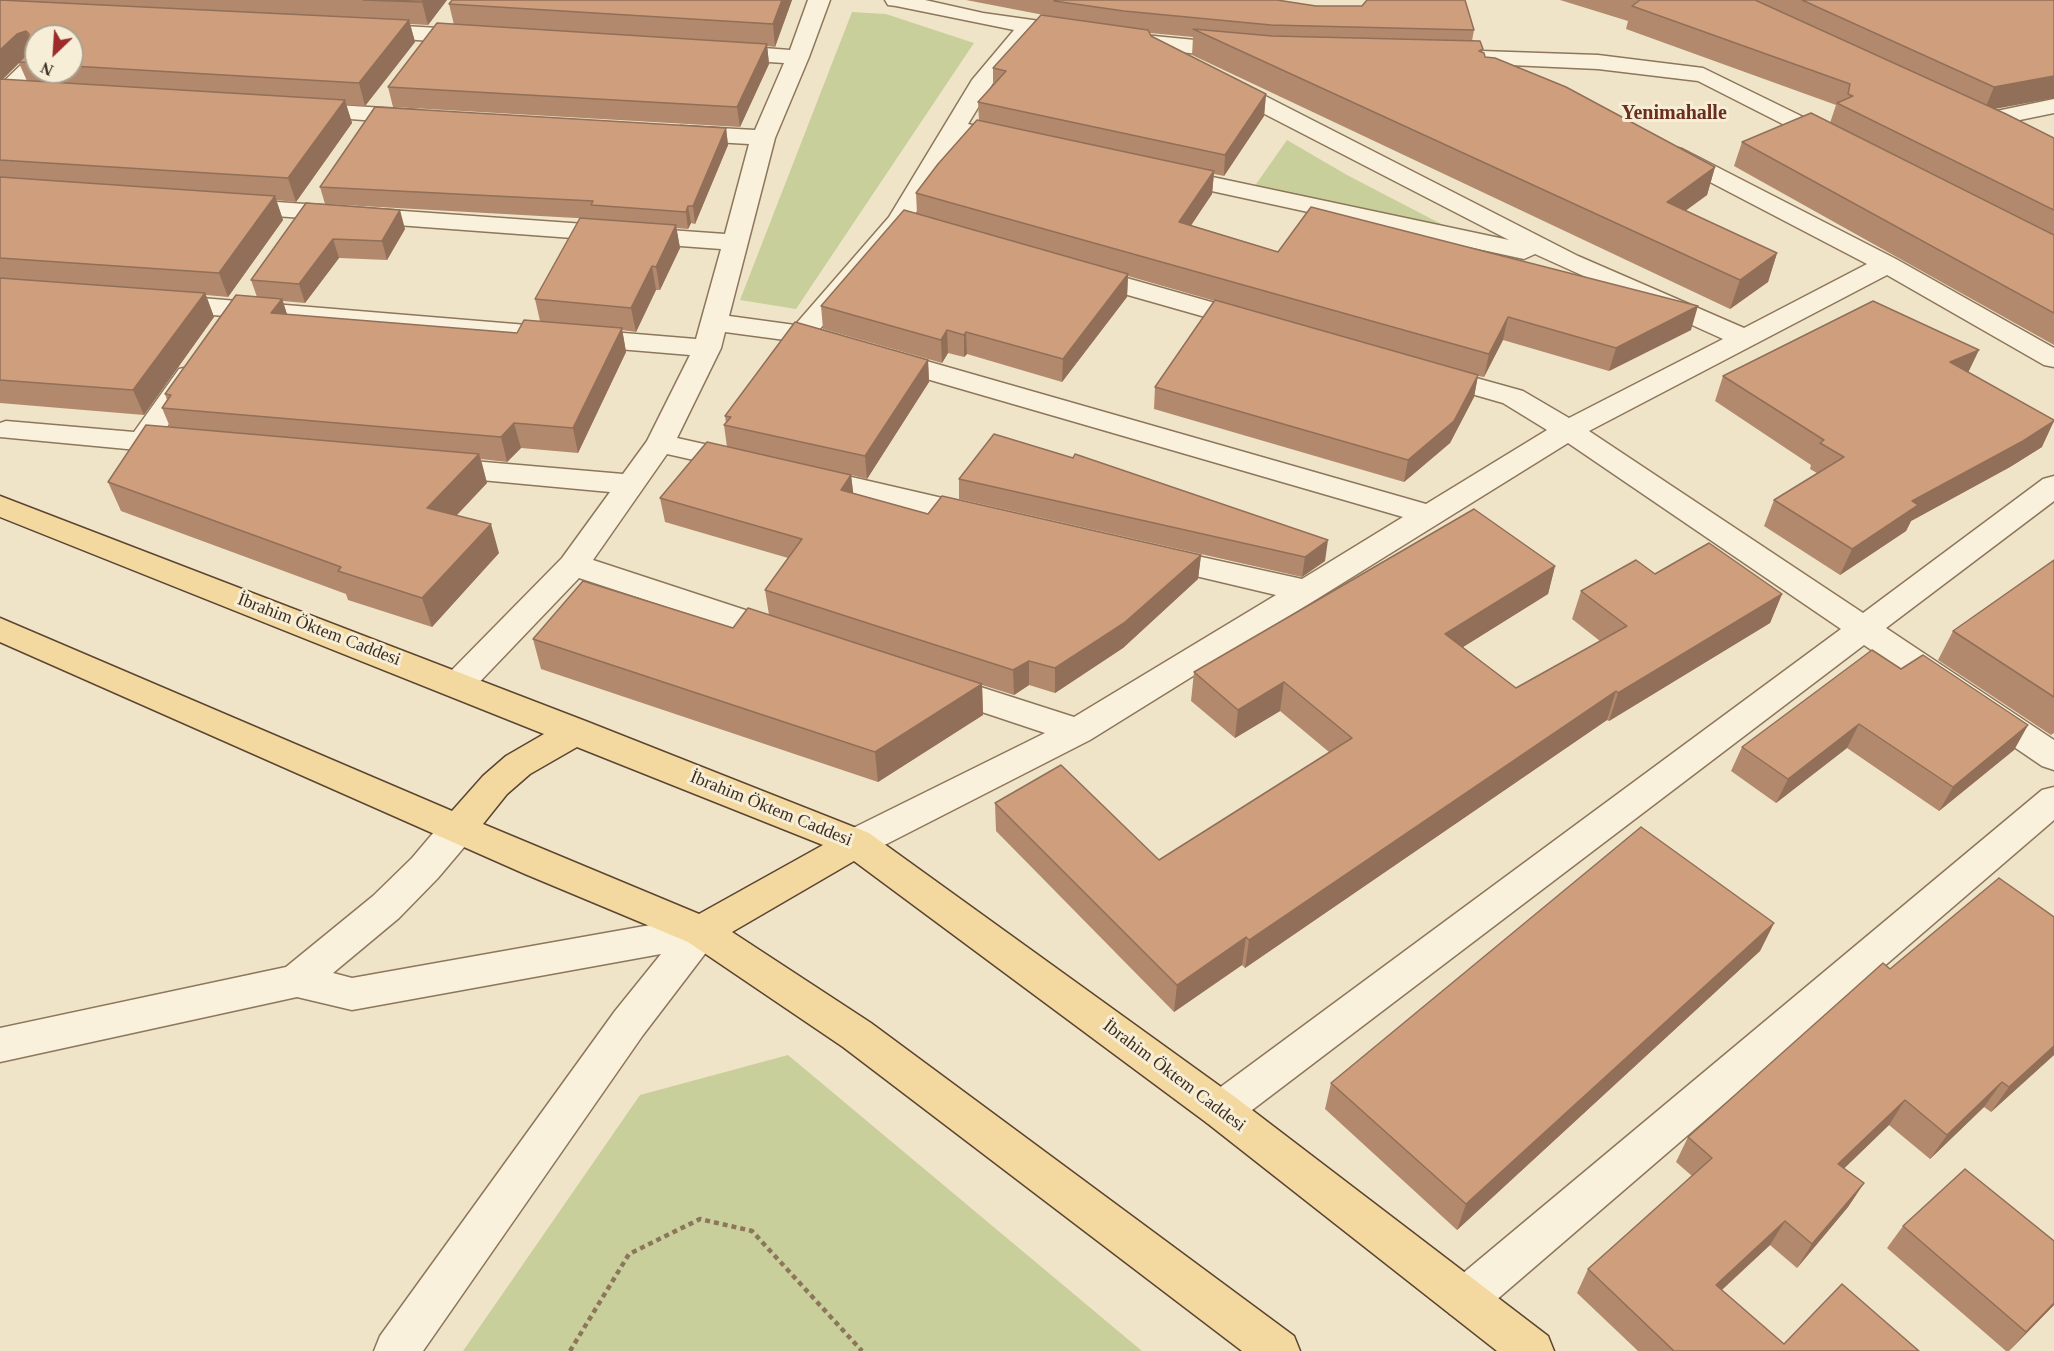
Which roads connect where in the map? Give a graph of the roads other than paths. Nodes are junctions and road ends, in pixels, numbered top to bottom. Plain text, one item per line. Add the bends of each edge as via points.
1 (819, 0) edge
2 (897, 0) edge
3 (454, 9) dead end
4 (1030, 26) junction
5 (341, 30) edge
6 (435, 34) junction
7 (493, 38) edge
8 (1145, 42) junction
9 (704, 51) edge
10 (1258, 53) edge
11 (798, 57) junction
12 (1434, 57) edge
13 (1488, 58) junction
14 (414, 61) edge
15 (24, 74) edge
16 (1541, 85) edge
17 (1, 95) edge
18 (40, 95) edge
19 (2054, 106) edge
20 (278, 109) edge
21 (1960, 111) edge
22 (444, 118) edge
23 (1981, 121) junction
24 (954, 128) junction
25 (657, 131) edge
26 (2013, 136) edge
27 (763, 138) junction
28 (1656, 145) edge
29 (1035, 146) edge
30 (1852, 151) edge
31 (1151, 171) edge
32 (212, 204) edge
33 (735, 242) junction
34 (1569, 261) junction
35 (1887, 264) junction
36 (1058, 266) edge
37 (142, 301) edge
38 (1274, 328) edge
39 (802, 334) junction
40 (710, 335) junction
41 (1744, 338) junction
42 (203, 356) edge
43 (2054, 359) edge
44 (1411, 367) edge
45 (6, 430) dead end
46 (1568, 430) junction
47 (142, 442) junction
48 (660, 443) junction
49 (201, 447) edge
50 (416, 465) edge
51 (631, 484) junction
52 (2054, 486) edge
53 (0, 506) edge
54 (1430, 515) junction
55 (1006, 522) edge
56 (1133, 551) edge
57 (573, 565) junction
58 (1306, 591) junction
59 (1862, 628) junction
60 (0, 629) edge
61 (809, 643) edge
62 (910, 676) edge
63 (458, 684) junction
64 (576, 731) junction
65 (1078, 731) junction
66 (2054, 757) edge
67 (2054, 800) edge
68 (458, 829) junction
69 (856, 843) junction
70 (701, 931) junction
71 (297, 981) junction
72 (0, 1045) edge
73 (1221, 1110) junction
74 (1465, 1299) junction
75 (396, 1351) edge
76 (1278, 1351) edge
77 (1532, 1351) edge

1 - 11 street
2 - 4 street
3 - 6 street
4 - 8 street
4 - 24 street via 983,80
5 - 6 street
6 - 7 street
6 - 14 street
8 - 10 street
8 - 34 street
9 - 11 street
11 - 27 street
12 - 13 street
13 - 16 street
13 - 30 street via 1598,62 1703,75
15 - 17 street
17 - 18 street
19 - 23 street
20 - 22 street
21 - 23 street
23 - 26 street
24 - 29 street
24 - 39 street via 910,224
25 - 27 street
27 - 33 street
28 - 35 street
31 - 34 street
32 - 33 street
33 - 40 street
34 - 41 street
35 - 41 street
35 - 43 street
36 - 38 street
37 - 40 street
39 - 40 street
39 - 54 street
40 - 48 street
41 - 46 street
42 - 47 street
44 - 46 street via 1513,397
45 - 47 street
46 - 54 street
46 - 59 street
47 - 49 street
48 - 51 street
48 - 55 street
50 - 51 street
51 - 57 street
52 - 59 street
53 - 63 main road, İbrahim Öktem Caddesi
54 - 58 street
56 - 58 street
57 - 61 street
57 - 63 street
58 - 65 street
59 - 66 street
59 - 73 street
60 - 68 main road
62 - 65 street
63 - 64 main road, İbrahim Öktem Caddesi
64 - 68 main road via 518,765 495,785
64 - 69 main road, İbrahim Öktem Caddesi
65 - 69 street
67 - 74 street
68 - 70 main road
68 - 71 street via 386,907
69 - 70 main road
69 - 73 main road, İbrahim Öktem Caddesi
70 - 71 street via 352,994
70 - 75 street via 628,1023
70 - 76 main road via 857,1035
71 - 72 street
73 - 74 main road, İbrahim Öktem Caddesi
74 - 77 main road, İbrahim Öktem Caddesi

